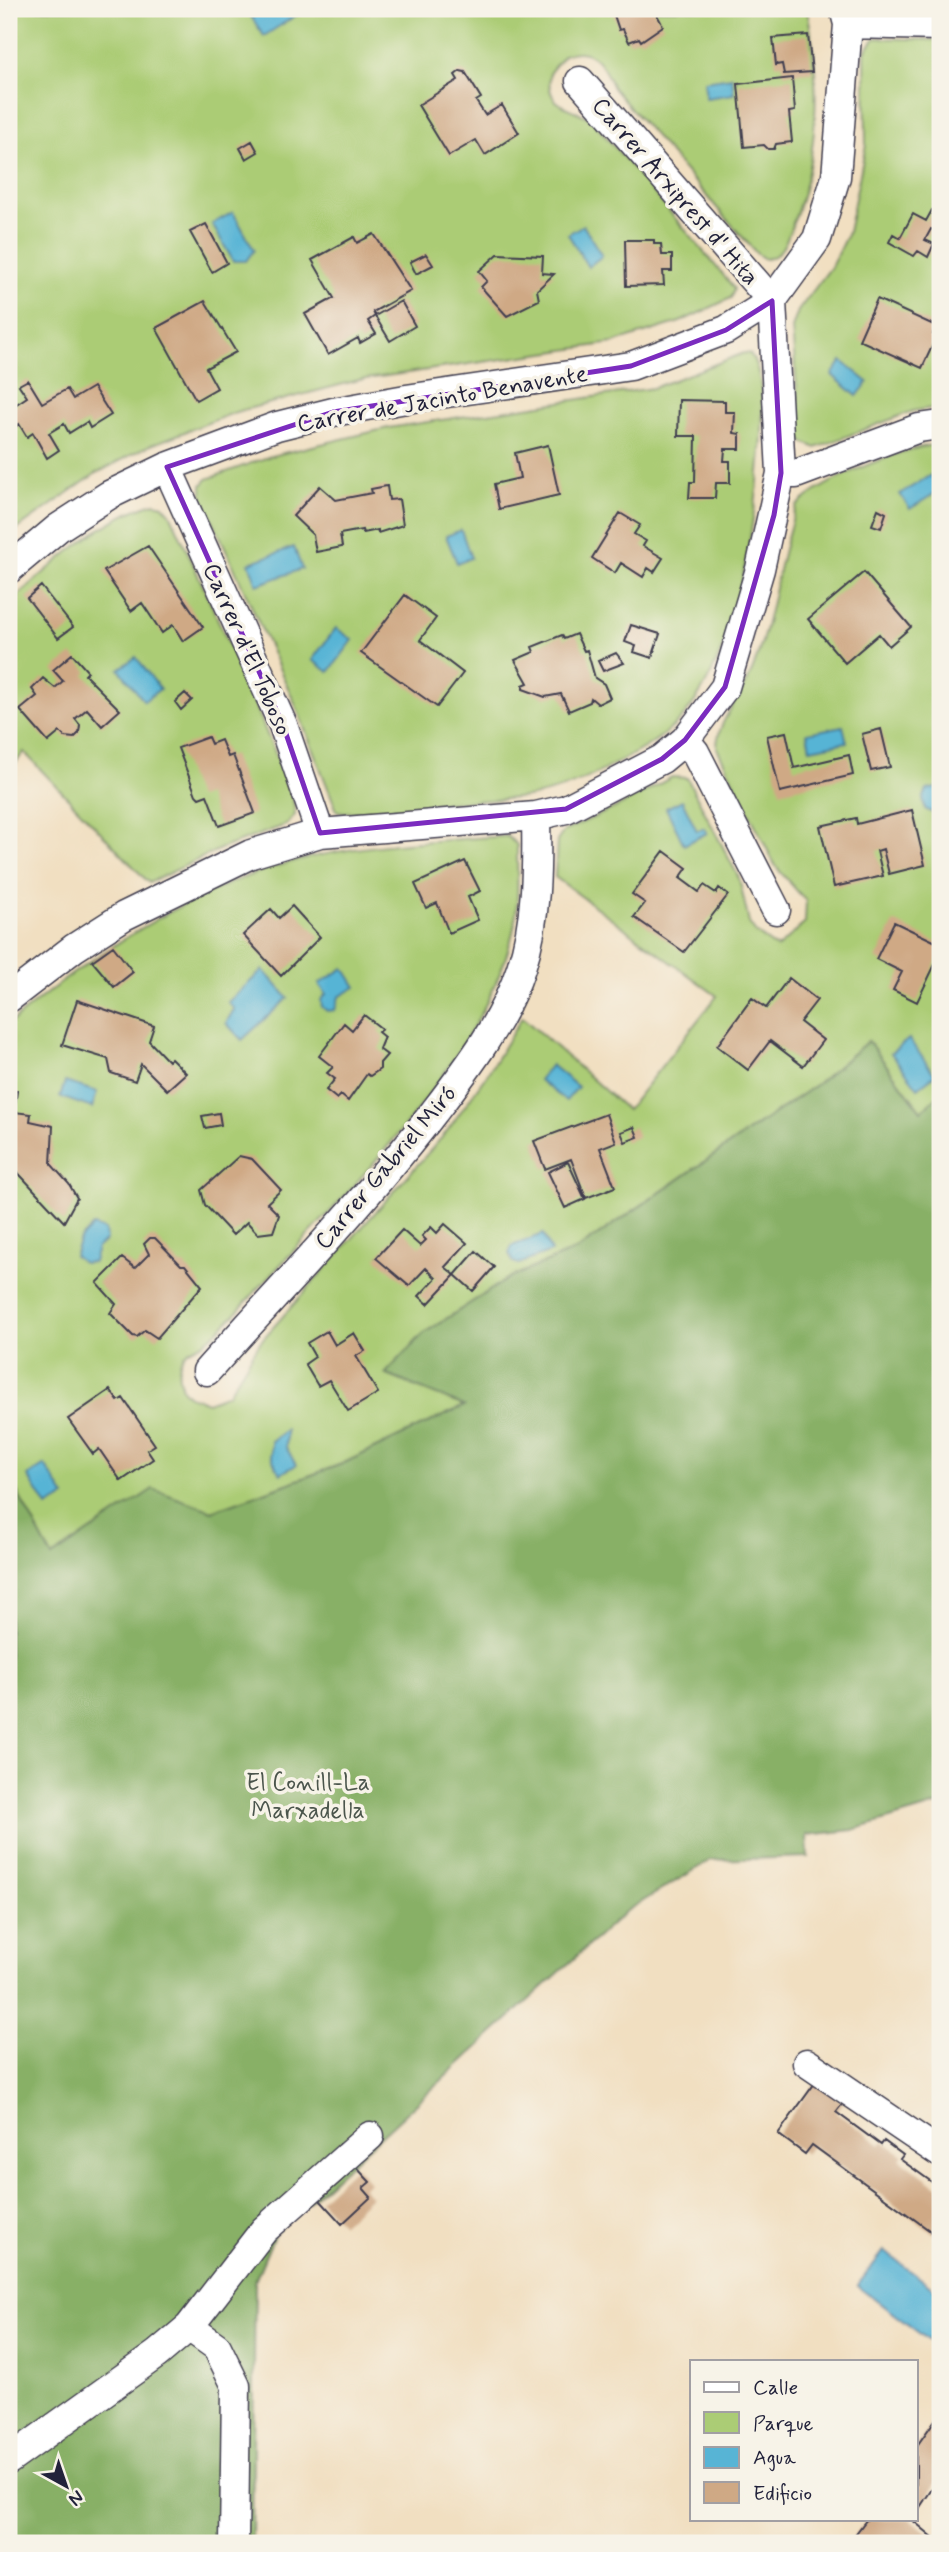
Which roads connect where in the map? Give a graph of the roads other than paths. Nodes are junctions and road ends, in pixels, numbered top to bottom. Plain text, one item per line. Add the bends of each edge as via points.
1 (846, 17) edge
2 (940, 26) edge
3 (580, 81) dead end
4 (772, 301) junction
5 (940, 425) edge
6 (167, 467) junction
7 (781, 473) junction
8 (9, 569) edge
9 (685, 740) junction
10 (536, 816) junction
11 (320, 833) junction
12 (776, 910) dead end
13 (9, 998) edge
14 (207, 1371) dead end
15 (807, 2063) dead end
16 (370, 2136) dead end
17 (940, 2153) edge
18 (189, 2328) junction
19 (9, 2460) edge
20 (234, 2543) edge

1 - 2 street
1 - 4 street via 836,177 817,239
3 - 4 street, Carrer Arxiprest d' Hita
4 - 6 street, Carrer de Jacinto Benavente via 726,330 631,366 333,412 277,426
4 - 7 street
5 - 7 street via 919,428 796,474
6 - 8 street, Carrer de Jacinto Benavente via 88,508
6 - 11 street, Carrer d'El Toboso via 283,724
7 - 9 street via 767,542 725,687
9 - 10 street via 622,782 566,809
9 - 12 street
10 - 11 street
10 - 14 street, Carrer Gabriel Miró via 532,927 520,970 498,1019 399,1157
11 - 13 street via 251,854 134,910
15 - 17 street
16 - 18 street via 264,2230
18 - 19 street
18 - 20 street via 217,2347 236,2386

